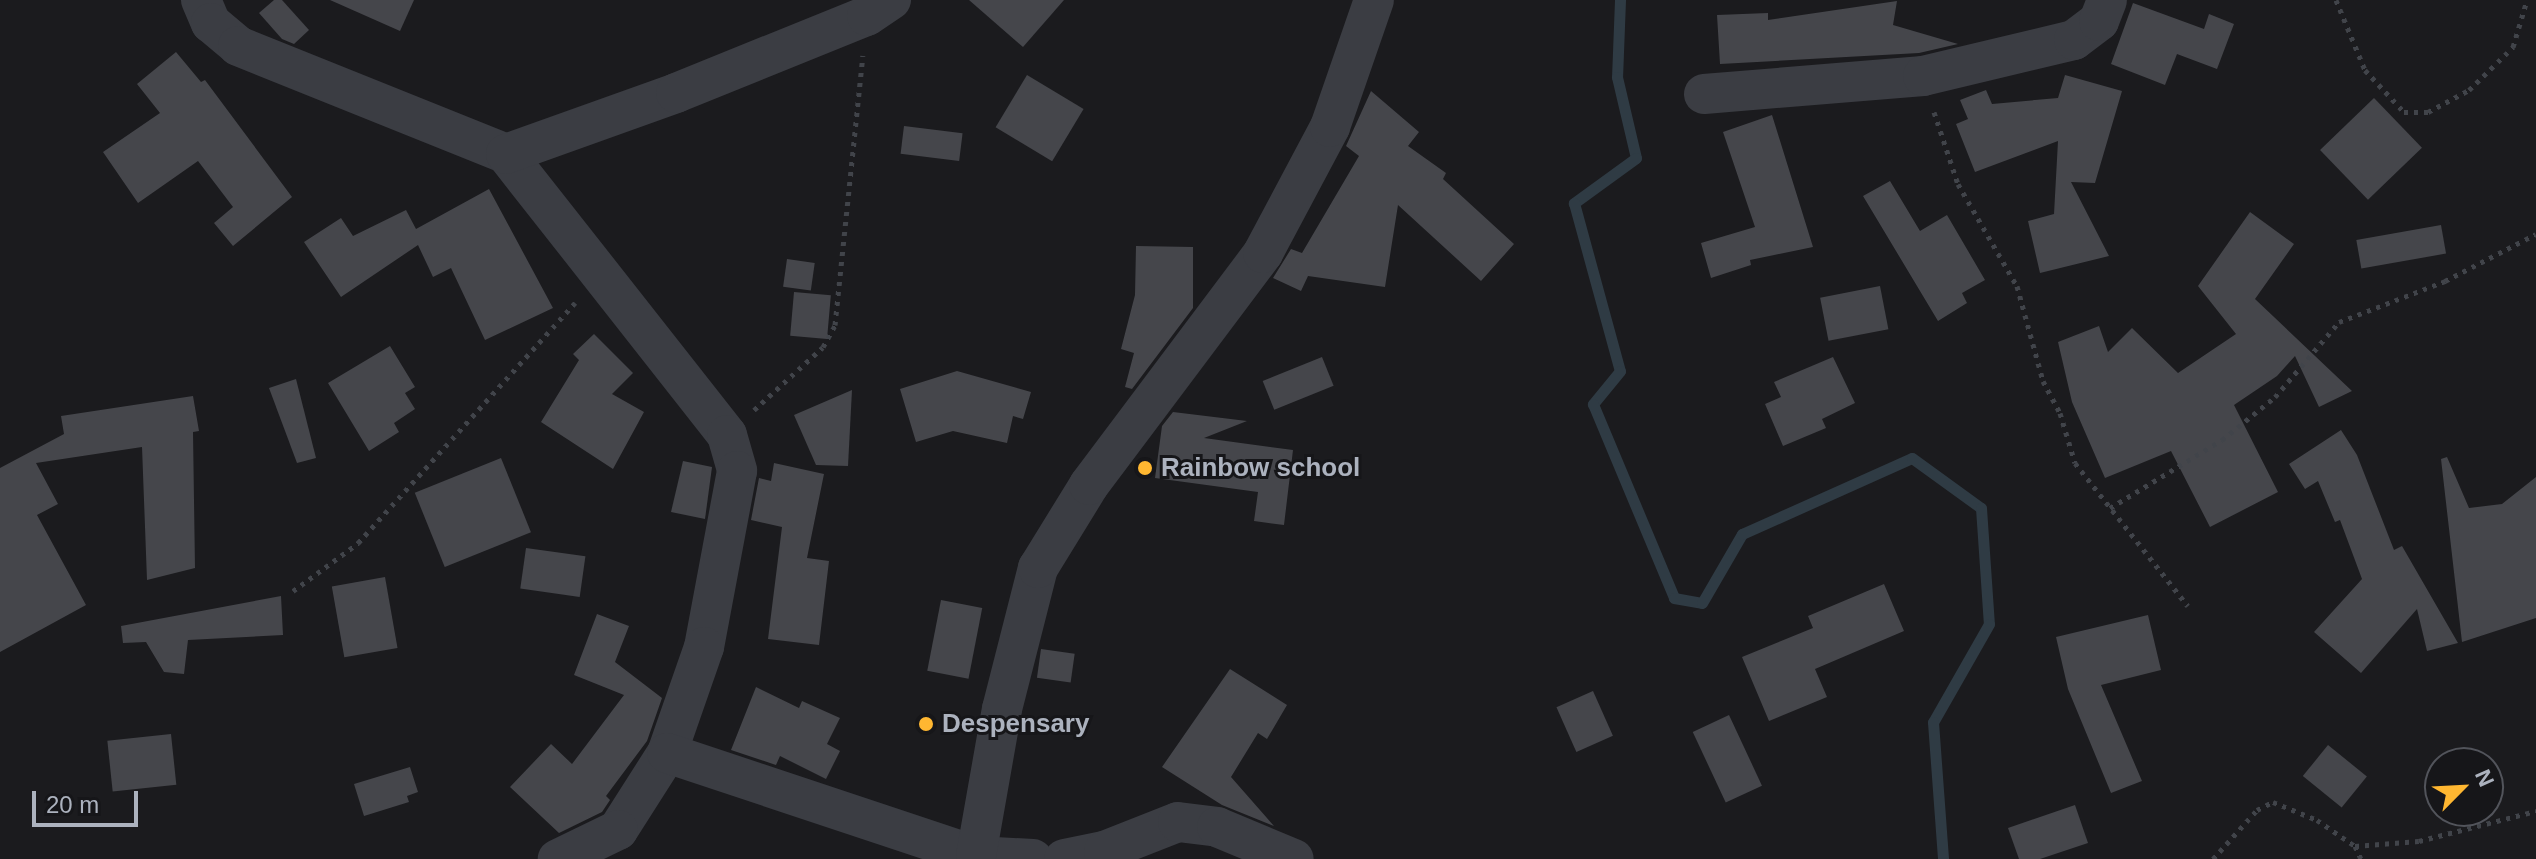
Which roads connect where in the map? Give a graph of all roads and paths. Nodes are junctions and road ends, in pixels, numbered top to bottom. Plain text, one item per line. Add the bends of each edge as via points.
1 (201, 0) edge
2 (1374, 0) edge
3 (2107, 0) edge
4 (2336, 0) edge
5 (2528, 0) edge
6 (2536, 3) edge
7 (879, 8) edge
8 (1923, 76) junction
9 (1704, 94) dead end
10 (506, 154) junction
11 (2536, 234) edge
12 (600, 276) junction
13 (727, 435) junction
14 (2110, 508) junction
15 (293, 591) dead end
16 (2188, 606) dead end
17 (667, 753) junction
18 (2536, 811) edge
19 (2355, 846) junction
20 (976, 856) junction
21 (558, 859) edge
22 (1033, 859) edge
23 (1064, 859) edge
24 (1294, 859) edge
25 (2213, 859) edge
26 (2361, 859) edge

1 - 10 street via 211,23 238,46
2 - 20 street via 1330,127 1263,253 1074,506 1038,568 1002,709
3 - 8 street via 2099,21 2074,40
4 - 5 path via 2365,70 2404,112 2428,112 2469,90 2513,47
5 - 6 path
7 - 10 street
7 - 13 path via 835,325 823,347
8 - 9 street
8 - 14 path via 1958,184 2017,286 2043,381 2060,413 2075,463
10 - 12 street
11 - 14 path via 2445,281 2339,322 2275,397 2222,440
12 - 13 street
12 - 15 path via 358,543
13 - 17 street via 737,471 729,515 704,647
14 - 16 path
17 - 20 street
17 - 21 street via 618,830
18 - 19 path via 2419,841
19 - 25 path via 2289,805 2273,802 2257,810
19 - 26 path
20 - 22 street
23 - 24 street via 1104,851 1178,822 1217,827

